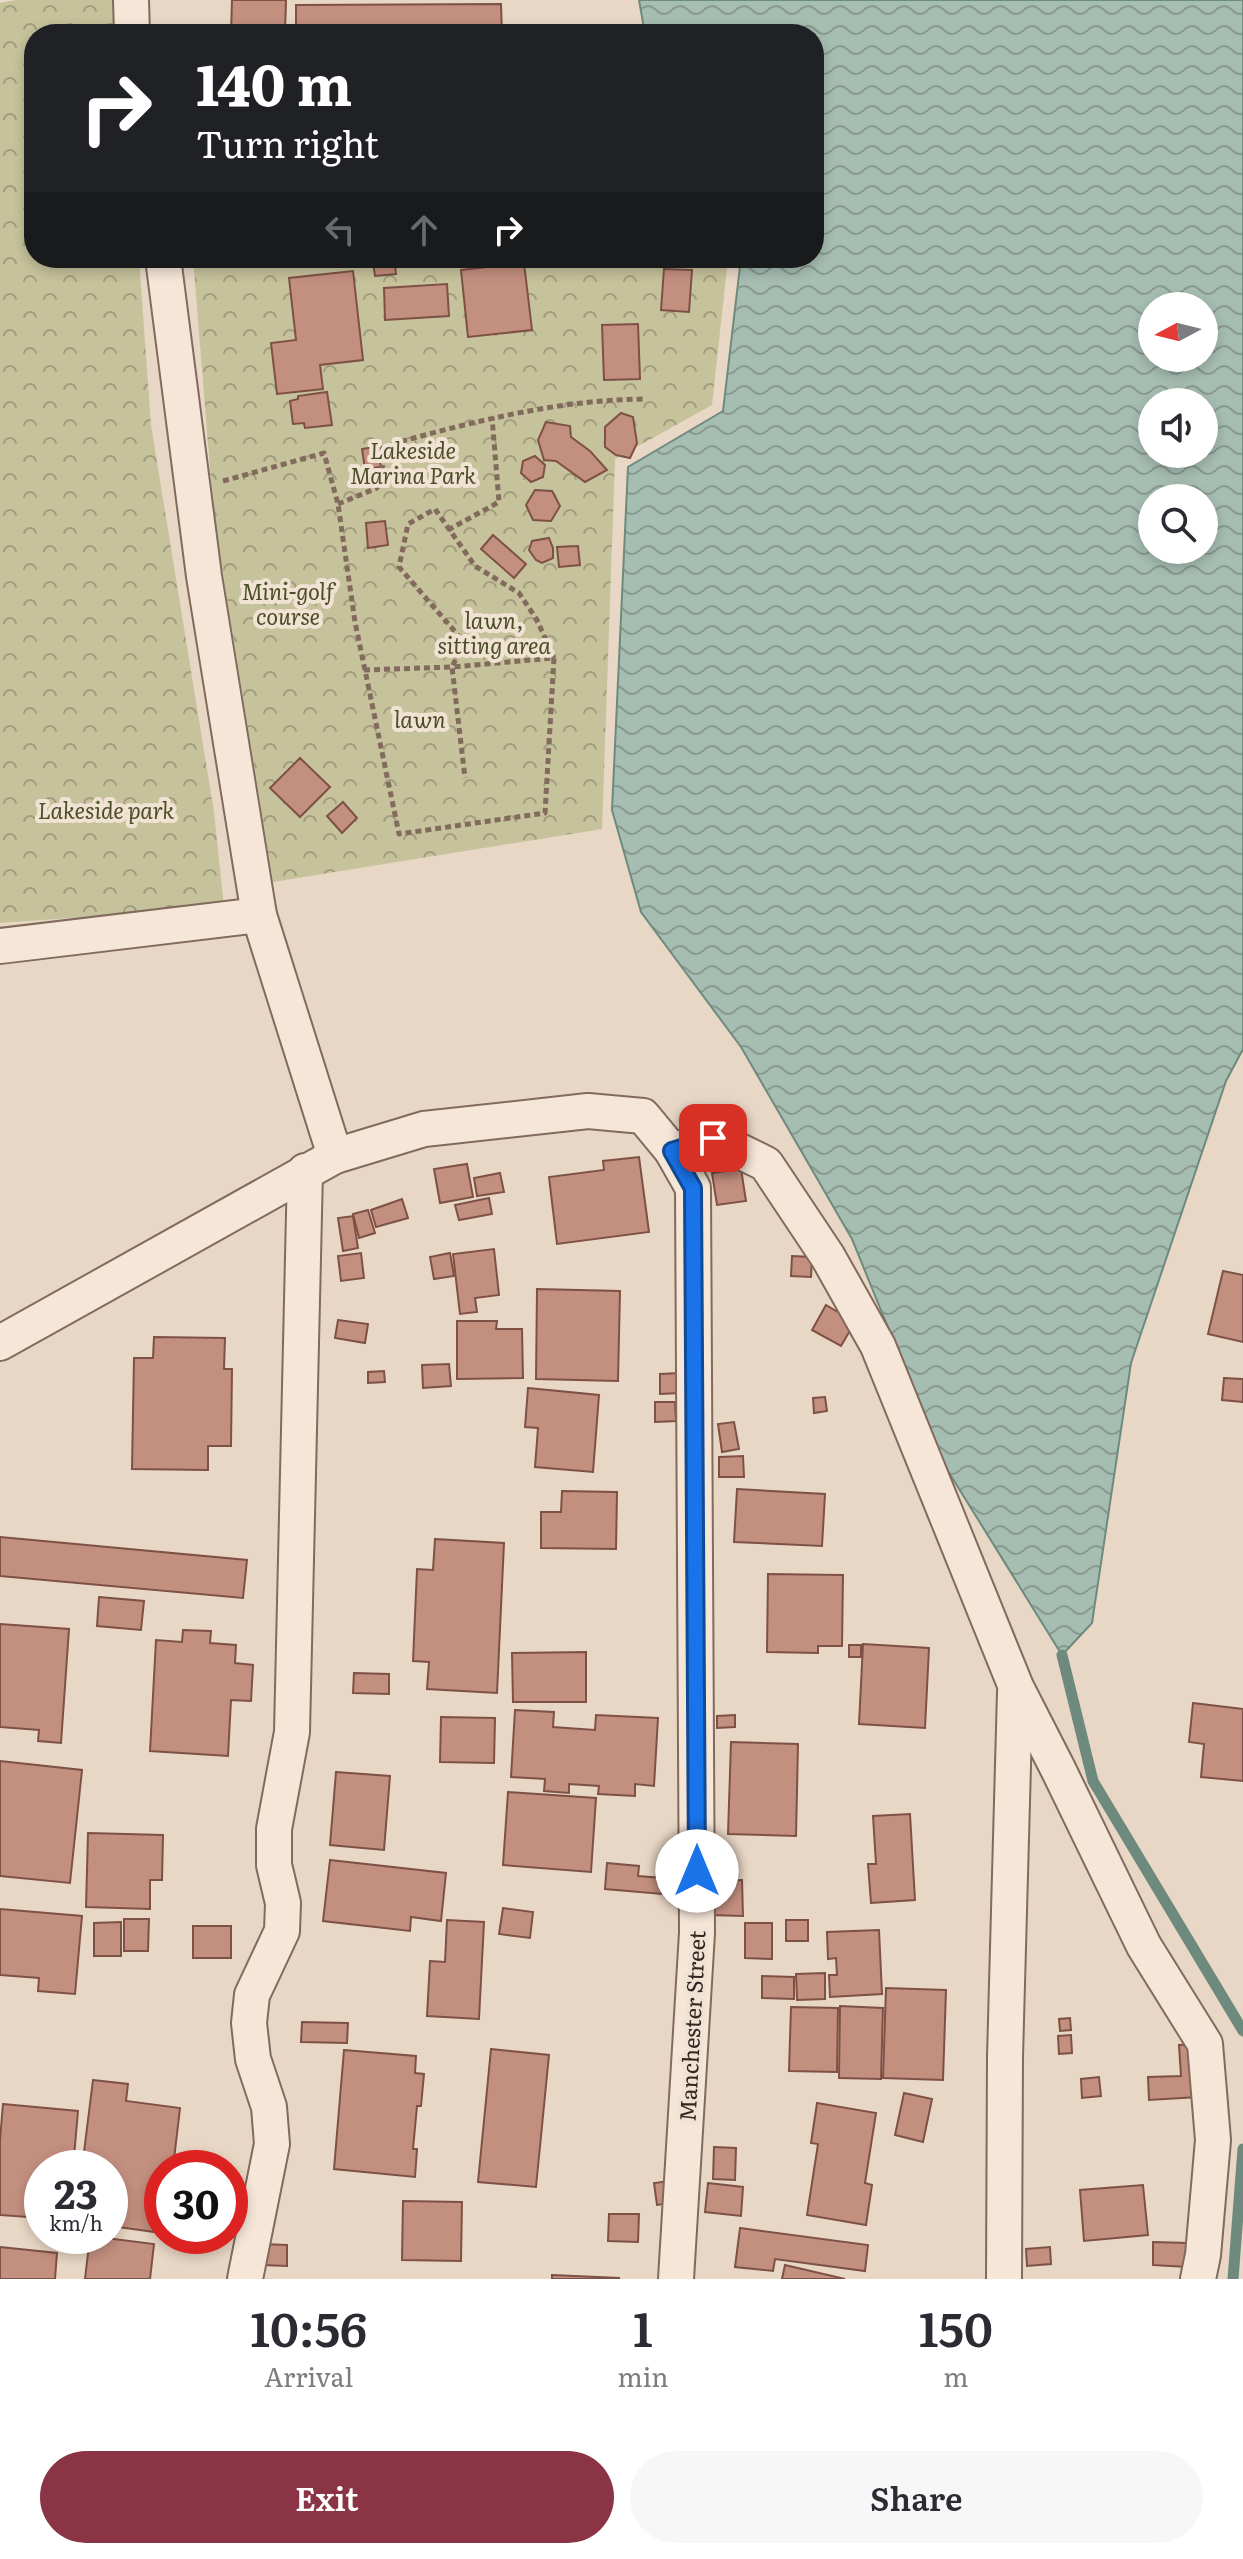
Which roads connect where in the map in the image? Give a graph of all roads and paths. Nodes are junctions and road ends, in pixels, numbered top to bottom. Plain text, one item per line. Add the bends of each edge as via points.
1 (131, 0) edge
2 (132, 24) edge
3 (164, 268) edge
4 (644, 399) dead end
5 (492, 417) junction
6 (211, 484) dead end
7 (338, 504) junction
8 (448, 530) junction
9 (554, 658) junction
10 (452, 667) junction
11 (364, 670) junction
12 (465, 778) dead end
13 (259, 915) junction
14 (0, 946) edge
15 (672, 1151) junction
16 (335, 1156) junction
17 (305, 1171) junction
18 (0, 1343) edge
19 (1016, 1687) junction
20 (245, 2279) edge
21 (676, 2279) edge
22 (1004, 2279) edge
23 (1198, 2279) edge

1 - 2 street
3 - 13 street via 204,576
4 - 5 path
5 - 7 path via 388,445 377,488
5 - 8 path via 499,502
6 - 7 path via 324,453
7 - 11 path
8 - 9 path via 475,566 519,593
8 - 10 path via 435,509 408,524 399,567 464,642
9 - 10 path
9 - 11 path via 545,813 399,834
10 - 11 path
10 - 12 path
13 - 14 street
13 - 16 street
15 - 16 street, Manchester Street via 643,1116 588,1111 424,1129
15 - 19 street via 713,1138 766,1164 828,1257 878,1346
15 - 21 street, Manchester Street via 693,1188 697,1917
16 - 17 street
17 - 18 street
17 - 20 street via 292,1732 274,1829 282,1931 252,1995 249,2023 272,2144
19 - 22 street
19 - 23 street via 1144,1946 1205,2044 1213,2140

